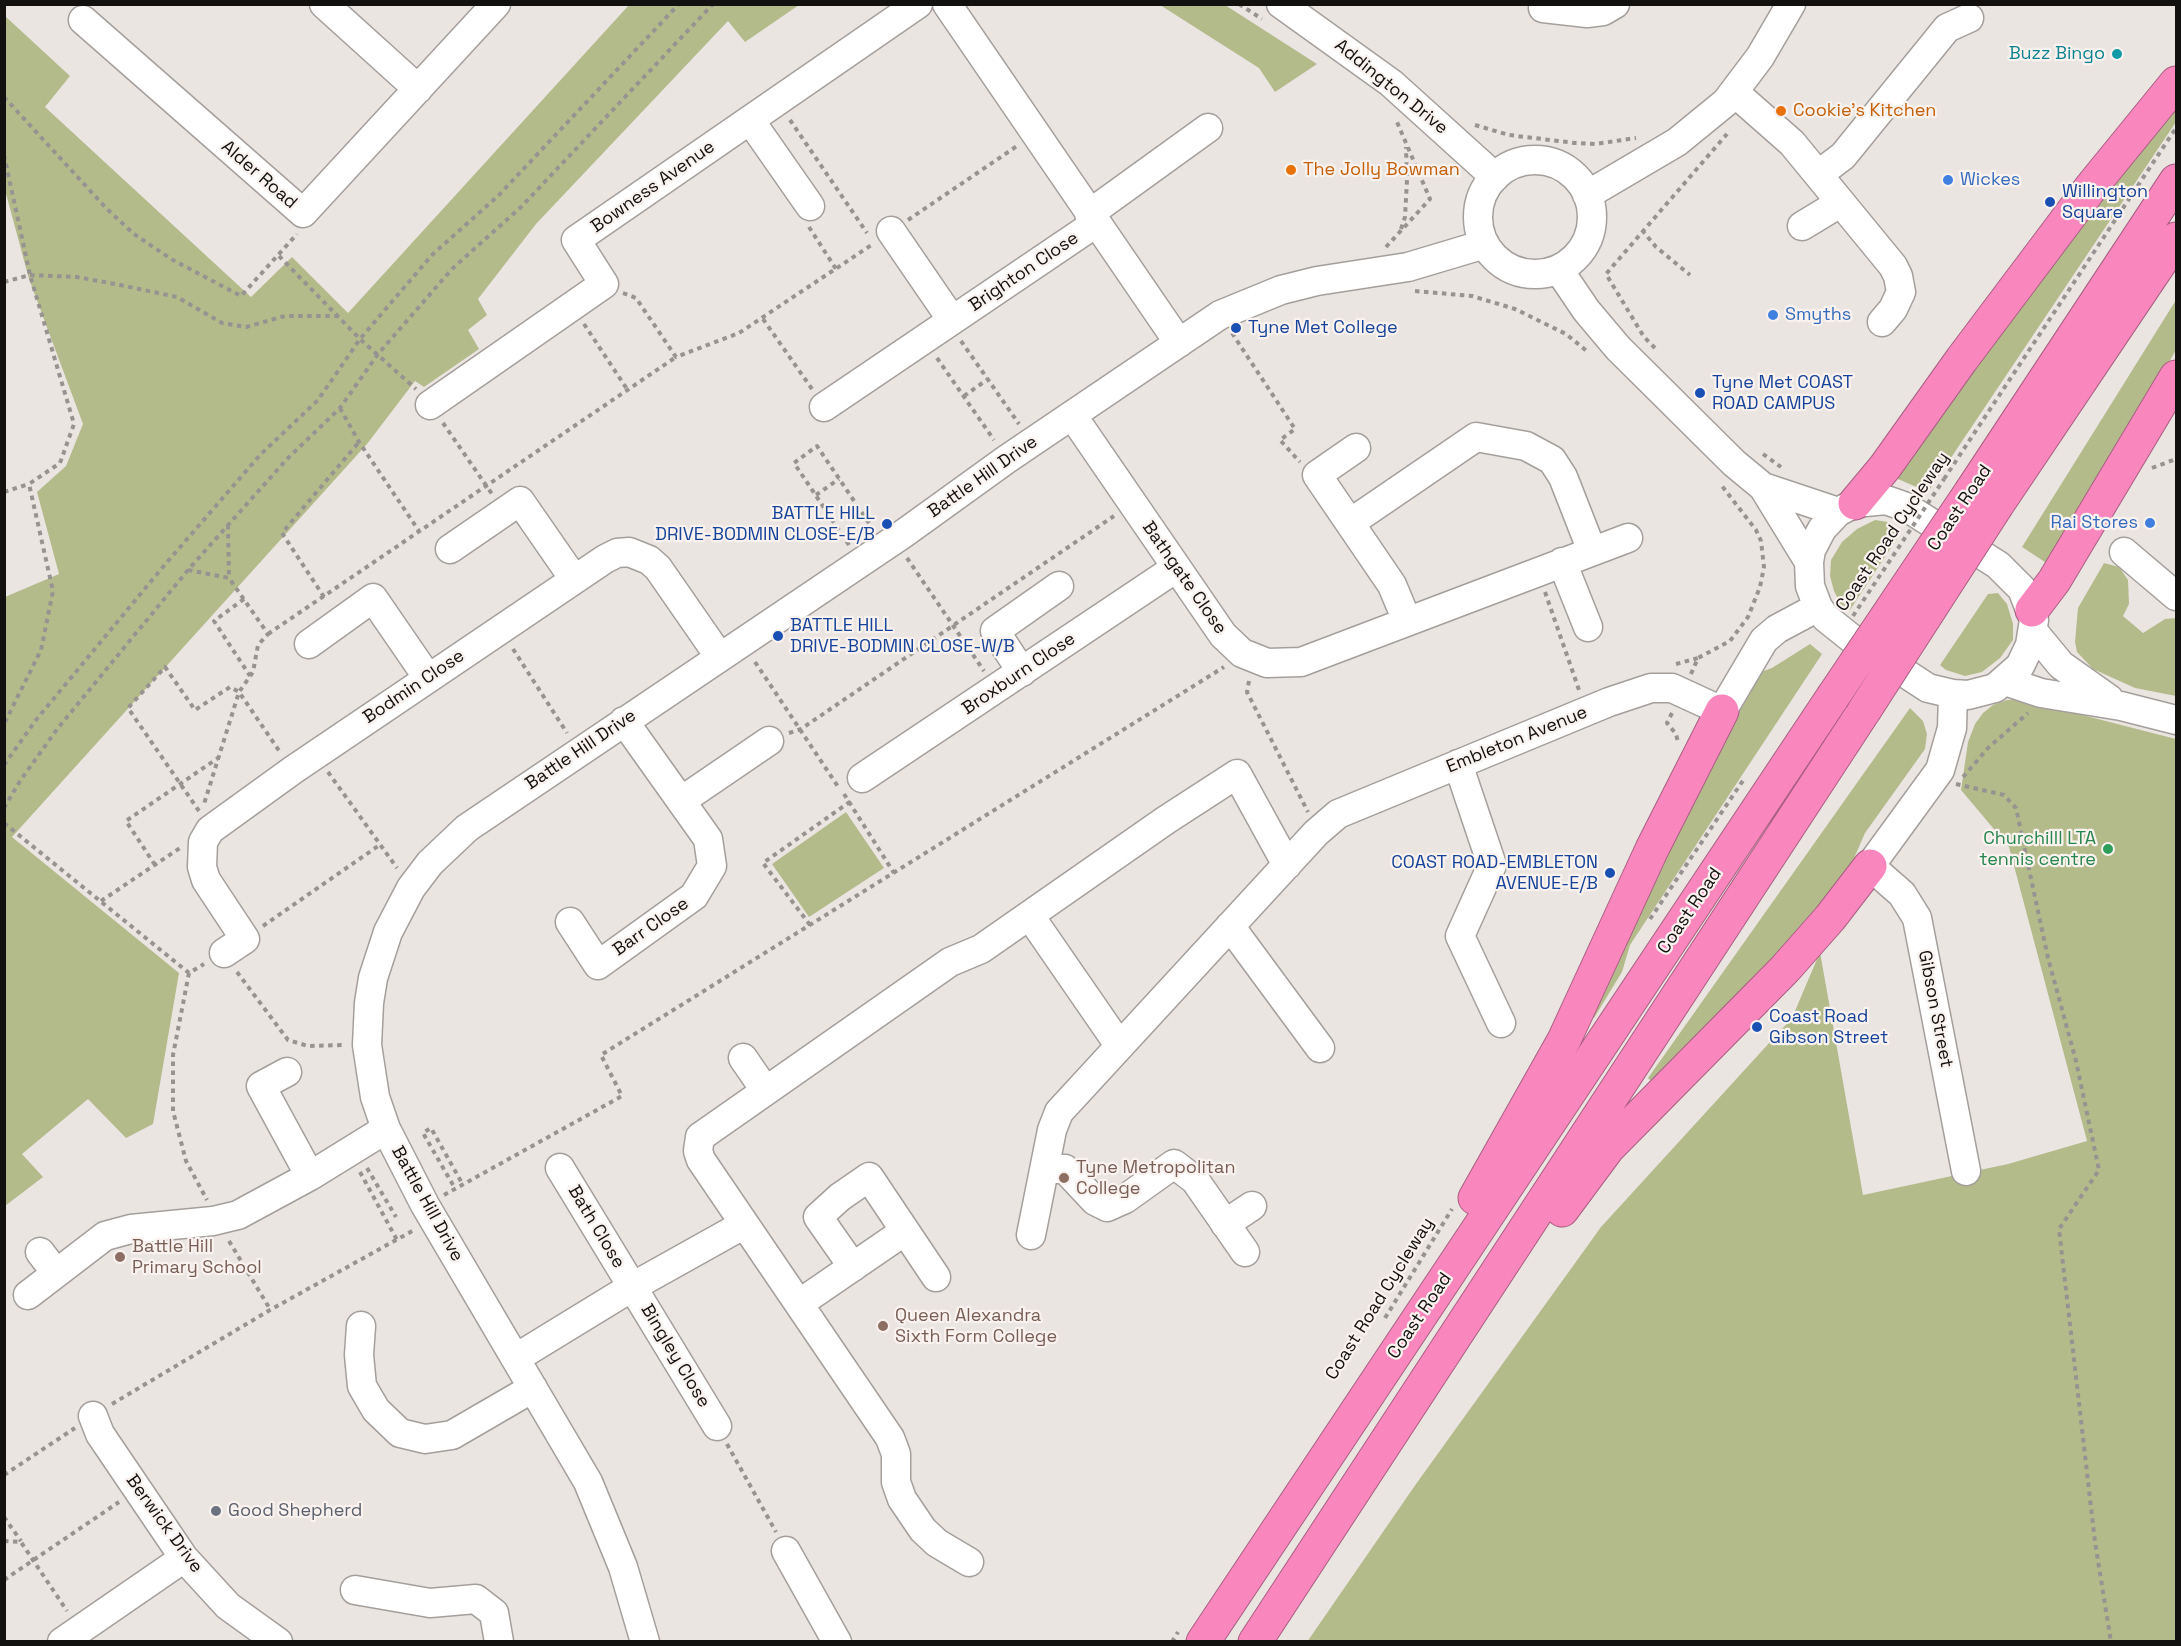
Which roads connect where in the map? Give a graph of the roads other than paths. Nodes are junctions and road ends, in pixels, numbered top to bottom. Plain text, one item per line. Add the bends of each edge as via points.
1 (324, 4) edge
2 (496, 4) edge
3 (918, 4) edge
4 (947, 4) edge
5 (1281, 4) edge
6 (1615, 4) edge
7 (1791, 4) edge
8 (1543, 8) dead end
9 (1969, 18) dead end
10 (83, 20) dead end
11 (2176, 83) edge
12 (418, 88) junction
13 (1743, 99) junction
14 (750, 120) junction
15 (1208, 128) dead end
16 (1819, 174) junction
17 (1496, 177) junction
18 (2176, 181) edge
19 (1587, 195) junction
20 (1840, 203) junction
21 (810, 206) dead end
22 (1092, 218) junction
23 (1802, 226) dead end
24 (891, 231) road end
25 (2176, 239) edge
26 (1485, 244) junction
27 (1559, 270) junction
28 (1882, 322) dead end
29 (953, 325) junction
30 (1179, 343) junction
31 (2176, 378) edge
32 (430, 405) road end
33 (824, 406) road end
34 (1072, 415) junction
35 (1356, 448) dead end
36 (1773, 478) junction
37 (1971, 491) junction
38 (1847, 508) junction
39 (1350, 523) junction
40 (1628, 538) dead end
41 (450, 549) dead end
42 (1592, 550) junction
43 (2124, 552) dead end
44 (1809, 562) junction
45 (1550, 567) junction
46 (1176, 568) junction
47 (574, 579) junction
48 (1059, 586) dead end
49 (2176, 596) edge
50 (1818, 607) junction
51 (1407, 621) junction
52 (2032, 621) junction
53 (1588, 627) dead end
54 (309, 644) dead end
55 (730, 649) junction
56 (1022, 672) junction
57 (428, 678) junction
58 (2005, 681) junction
59 (1953, 694) junction
60 (2121, 706) junction
61 (1722, 711) junction
62 (2176, 720) edge
63 (624, 721) junction
64 (769, 741) road end
65 (1458, 764) junction
66 (856, 790) road end
67 (681, 801) junction
68 (1287, 865) junction
69 (1870, 866) junction
70 (1030, 916) junction
71 (570, 922) dead end
72 (1230, 926) junction
73 (235, 946) road end
74 (1501, 1023) dead end
75 (1119, 1045) junction
76 (1320, 1048) dead end
77 (743, 1058) dead end
78 (287, 1072) dead end
79 (765, 1090) junction
80 (386, 1129) junction
81 (560, 1168) dead end
82 (1045, 1169) junction
83 (1966, 1171) dead end
84 (310, 1176) junction
85 (1252, 1206) dead end
86 (1225, 1224) junction
87 (734, 1231) junction
88 (904, 1231) junction
89 (1031, 1235) dead end
90 (1245, 1252) dead end
91 (852, 1267) junction
92 (936, 1277) dead end
93 (632, 1287) junction
94 (28, 1295) dead end
95 (800, 1303) junction
96 (361, 1326) dead end
97 (516, 1358) junction
98 (533, 1388) junction
99 (93, 1416) road end
100 (717, 1426) road end
101 (1336, 1442) junction
102 (1381, 1449) junction
103 (786, 1551) road end
104 (184, 1558) junction
105 (969, 1562) dead end
106 (355, 1590) dead end
107 (1194, 1632) edge
108 (71, 1635) edge
109 (278, 1641) edge
110 (499, 1641) edge
111 (645, 1641) edge
112 (837, 1641) edge
113 (1255, 1641) edge

1 - 12 street
2 - 12 street, Alder Road
3 - 14 street, Bowness Avenue
4 - 22 street
5 - 17 street, Addington Drive via 1391,83
6 - 8 street via 1572,25
7 - 13 street via 1760,57
9 - 16 street via 1947,28 1843,156
10 - 12 street, Alder Road via 303,213
11 - 38 highway via 2091,186 1885,467
13 - 16 street via 1792,143
13 - 19 street
14 - 21 street
14 - 32 street, Bowness Avenue via 576,240 604,284
15 - 22 street, Brighton Close
16 - 20 street
17 - 19 street via 1521,163 1546,161 1570,172
17 - 26 street via 1482,195 1479,207 1478,221
18 - 37 highway, Coast Road
19 - 27 street via 1592,207 1589,234 1581,249
20 - 23 street
20 - 28 street via 1901,284 1898,300
22 - 29 street, Brighton Close
22 - 30 street
24 - 29 street, Brighton Close
25 - 37 highway, Coast Road
26 - 27 street via 1501,263 1514,270 1541,274
26 - 30 street, Battle Hill Drive via 1408,267 1317,282 1259,297 1220,315
27 - 36 street via 1618,348 1734,463
29 - 33 street, Brighton Close
30 - 34 street, Battle Hill Drive
31 - 52 highway
34 - 46 street, Bathgate Close
34 - 55 street, Battle Hill Drive
35 - 39 street via 1317,475
36 - 38 street
36 - 44 street
37 - 101 highway, Coast Road, bridge
37 - 102 highway, Coast Road, bridge via 1864,711
38 - 44 street via 1816,539
38 - 52 street via 1886,500 1906,507 2006,570 2022,589
39 - 42 street via 1476,437 1536,449 1552,460 1563,477
39 - 51 street via 1392,585
40 - 42 street
41 - 47 street via 520,501
42 - 45 street
43 - 49 street
44 - 50 street via 1810,586
45 - 51 street
45 - 53 street
46 - 51 street, Bathgate Close via 1223,635 1248,656 1278,665 1301,662
46 - 56 street, Broxburn Close
47 - 55 street, Bodmin Close via 617,553 639,554 658,568
47 - 57 street, Bodmin Close
48 - 56 street via 995,631
50 - 59 street via 1834,626 1918,682
50 - 61 street via 1777,628 1764,640
52 - 58 street via 2026,656
52 - 60 street via 2041,643 2073,676
54 - 57 street via 373,598
55 - 63 street, Battle Hill Drive
56 - 66 street, Broxburn Close
57 - 73 street, Bodmin Close via 218,821 203,842 202,867
58 - 59 street via 1982,692
58 - 60 street via 2041,693
59 - 69 street via 1952,728 1940,770
60 - 62 street
61 - 65 street, Embleton Avenue via 1672,688 1651,688
61 - 101 highway via 1652,849 1564,1040
63 - 67 street, Barr Close
63 - 80 street, Battle Hill Drive via 467,828 430,863 411,888 388,932 369,1003 367,1045 375,1097
64 - 67 street
65 - 68 street, Embleton Avenue via 1345,811 1318,831
65 - 74 street via 1492,865 1461,936
67 - 71 street, Barr Close via 708,839 711,850 712,866 694,896 598,965
68 - 70 street via 1237,774
68 - 72 street, Embleton Avenue
69 - 83 street, Gibson Street via 1902,894 1917,918
69 - 102 highway via 1785,969 1608,1148
70 - 75 street
70 - 79 street via 981,949 950,963
72 - 75 street, Embleton Avenue
72 - 76 street
75 - 82 street, Embleton Avenue via 1059,1112
77 - 79 street
78 - 84 street via 261,1086
79 - 87 street via 713,1125 698,1143 701,1160
80 - 84 street
80 - 97 street, Battle Hill Drive via 429,1212
81 - 93 street, Bath Close
82 - 86 street via 1065,1169 1095,1201 1107,1207 1182,1159
82 - 89 street, Embleton Avenue
84 - 94 street via 228,1217 105,1236 48,1263
85 - 86 street
86 - 90 street
87 - 93 street
87 - 95 street
88 - 91 street
88 - 91 street via 869,1177 818,1217
88 - 92 street
91 - 95 street
93 - 97 street
93 - 100 street, Bingley Close
95 - 105 street via 890,1438 902,1499 923,1530
96 - 98 street via 363,1386 376,1410 400,1433 425,1439 452,1435
97 - 98 street, Battle Hill Drive
98 - 111 street, Battle Hill Drive via 588,1482 624,1567
99 - 104 street, Berwick Drive via 100,1434
101 - 107 highway, Coast Road
102 - 113 highway, Coast Road
103 - 112 street
104 - 108 street
104 - 109 street, Berwick Drive via 228,1606
106 - 110 street via 430,1604 476,1599 494,1612

